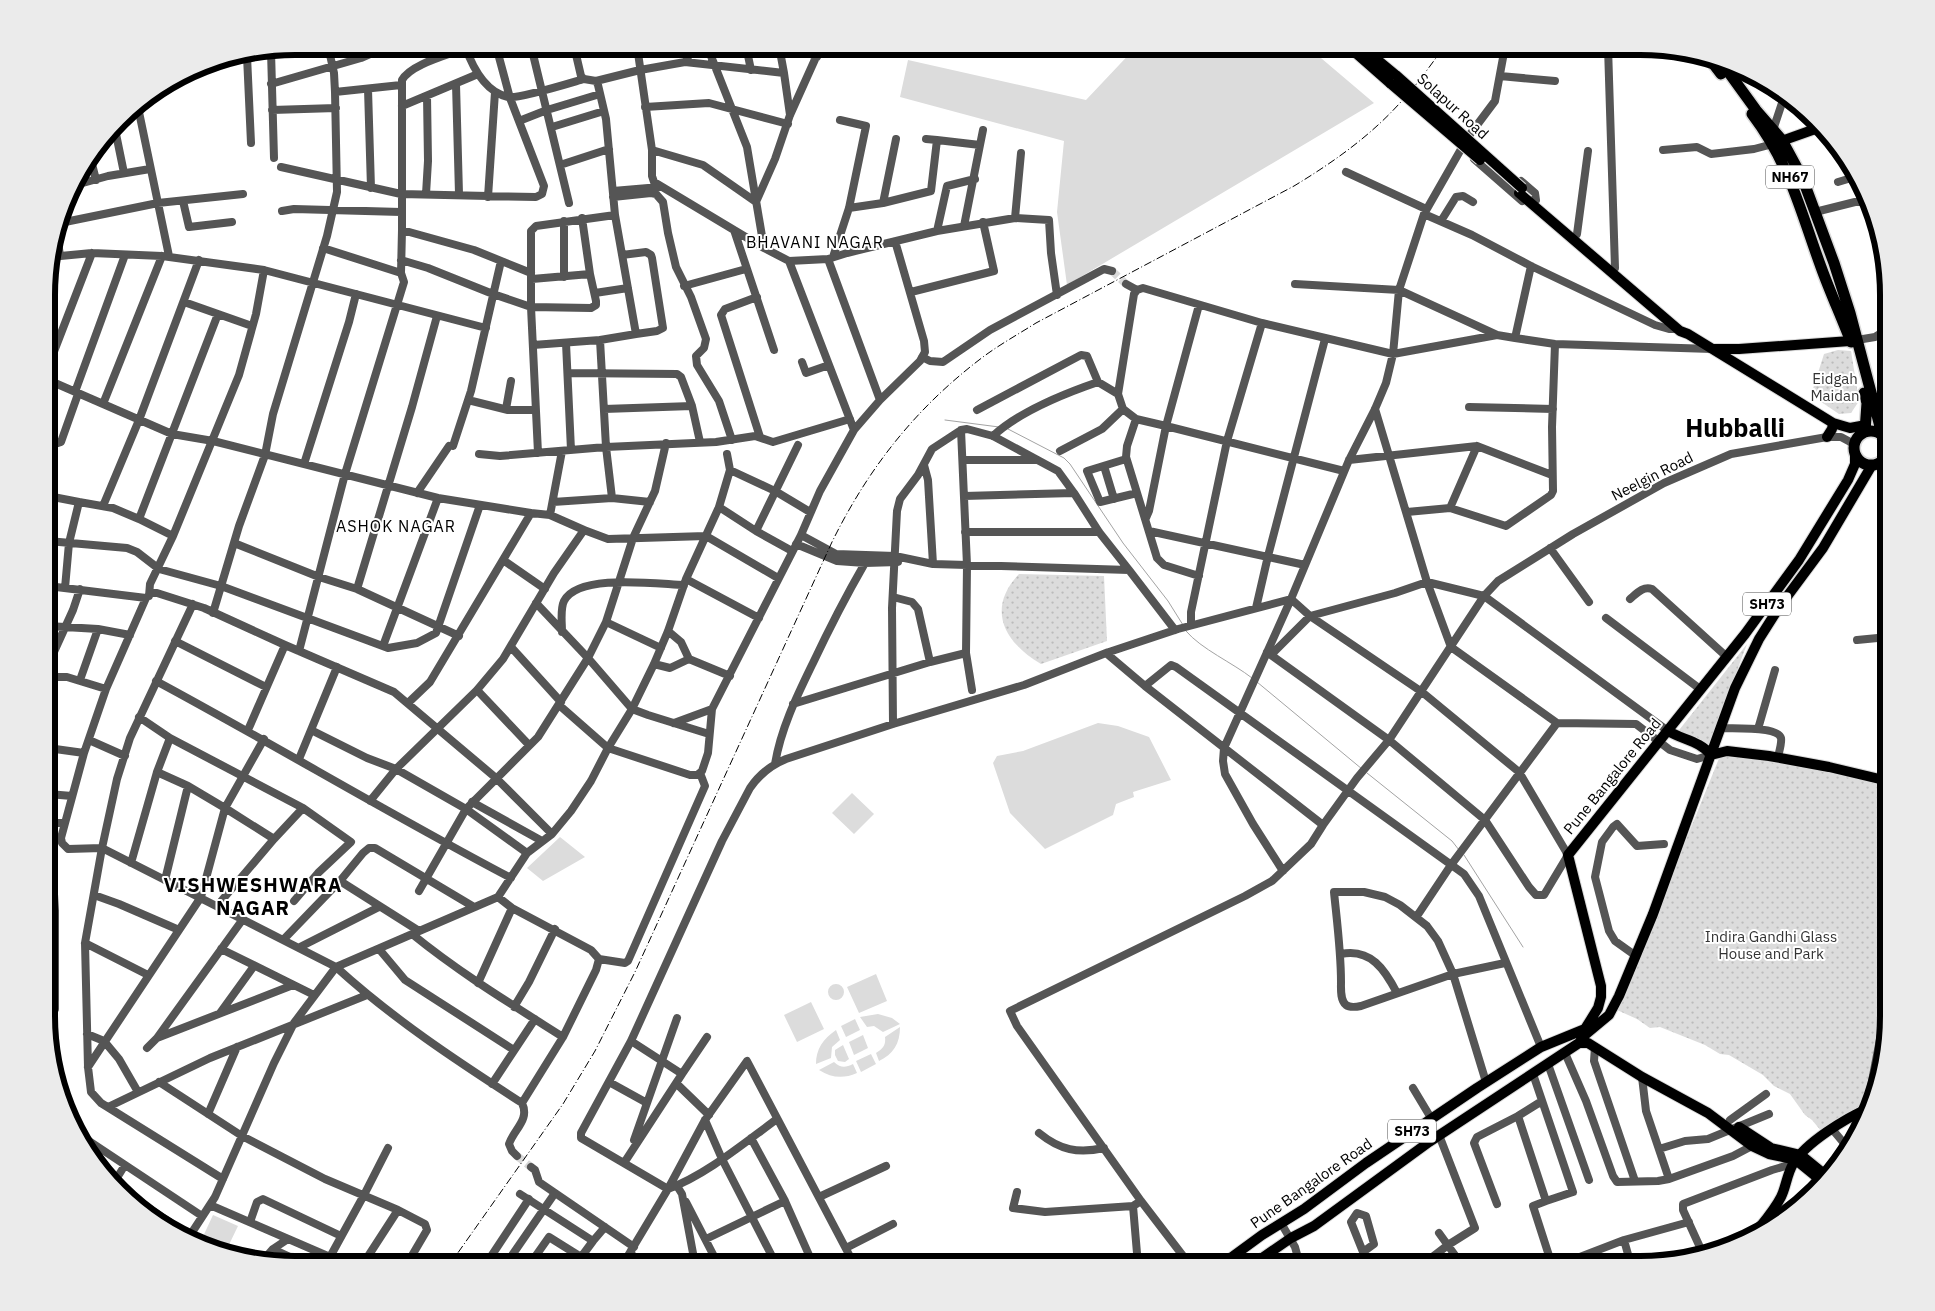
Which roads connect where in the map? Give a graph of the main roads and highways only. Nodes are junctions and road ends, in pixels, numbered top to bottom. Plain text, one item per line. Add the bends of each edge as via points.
1 (1359, 55) edge
2 (1370, 55) edge
3 (1717, 68) edge
4 (1728, 72) edge
5 (1394, 80) junction
6 (1813, 129) edge
7 (1775, 138) junction
8 (1534, 201) junction
9 (1688, 334) junction
10 (1853, 340) junction
11 (1712, 349) junction
12 (1738, 349) junction
13 (1740, 365) junction
14 (1880, 412) edge
15 (1832, 423) junction
16 (1866, 428) junction
17 (1880, 433) edge
18 (1827, 437) road end
19 (1855, 450) junction
20 (1880, 462) edge
21 (1872, 465) junction
22 (1668, 731) junction
23 (1711, 755) junction
24 (1880, 779) edge
25 (1601, 986) junction
26 (1619, 996) junction
27 (1586, 1034) junction
28 (1599, 1048) junction
29 (1857, 1119) edge
30 (1733, 1125) junction
31 (1796, 1160) junction
32 (1820, 1174) edge
33 (1817, 1177) edge
34 (1763, 1222) edge
35 (1234, 1256) edge
36 (1265, 1256) edge

1 - 5 main road, Solapur Road
2 - 5 main road, Solapur Road
3 - 7 highway, NH67
4 - 7 highway, NH67
5 - 8 main road, Solapur Road, bridge
6 - 7 main road
7 - 10 highway, NH67 via 1821,268
7 - 10 highway, NH67 via 1802,177 1839,280
8 - 9 main road via 1678,329
8 - 9 main road via 1684,326
9 - 11 main road
10 - 12 main road
10 - 14 highway, NH67
10 - 16 highway, NH67 via 1867,403
11 - 12 main road
11 - 13 main road
12 - 13 main road via 1733,356
13 - 15 main road
15 - 16 main road
15 - 18 main road
16 - 17 highway
16 - 19 highway via 1856,438
19 - 21 highway via 1862,462
19 - 22 main road, Pune Bangalore Road / SH73 via 1853,469 1819,530 1752,625
20 - 21 highway, NH67
21 - 23 main road, SH73 via 1823,548 1763,630 1735,688
22 - 23 main road via 1704,746
22 - 25 main road, Pune Bangalore Road / SH73 via 1568,855
23 - 24 main road via 1728,751 1778,758
23 - 26 main road, SH73 via 1653,914
25 - 26 main road via 1604,991
25 - 27 main road, Pune Bangalore Road / SH73 via 1598,1008
26 - 27 main road, Pune Bangalore Road / SH73 via 1608,1015
27 - 28 main road via 1596,1041
27 - 28 main road via 1585,1042
27 - 35 main road, Pune Bangalore Road / SH73 via 1541,1047 1431,1118
27 - 36 main road, Pune Bangalore Road / SH73 via 1565,1053 1439,1135 1314,1226
28 - 30 main road via 1642,1077
28 - 30 main road via 1685,1092
29 - 31 main road via 1832,1129
30 - 31 main road
30 - 31 main road via 1752,1146
31 - 32 main road
31 - 33 main road
31 - 34 main road via 1780,1197

